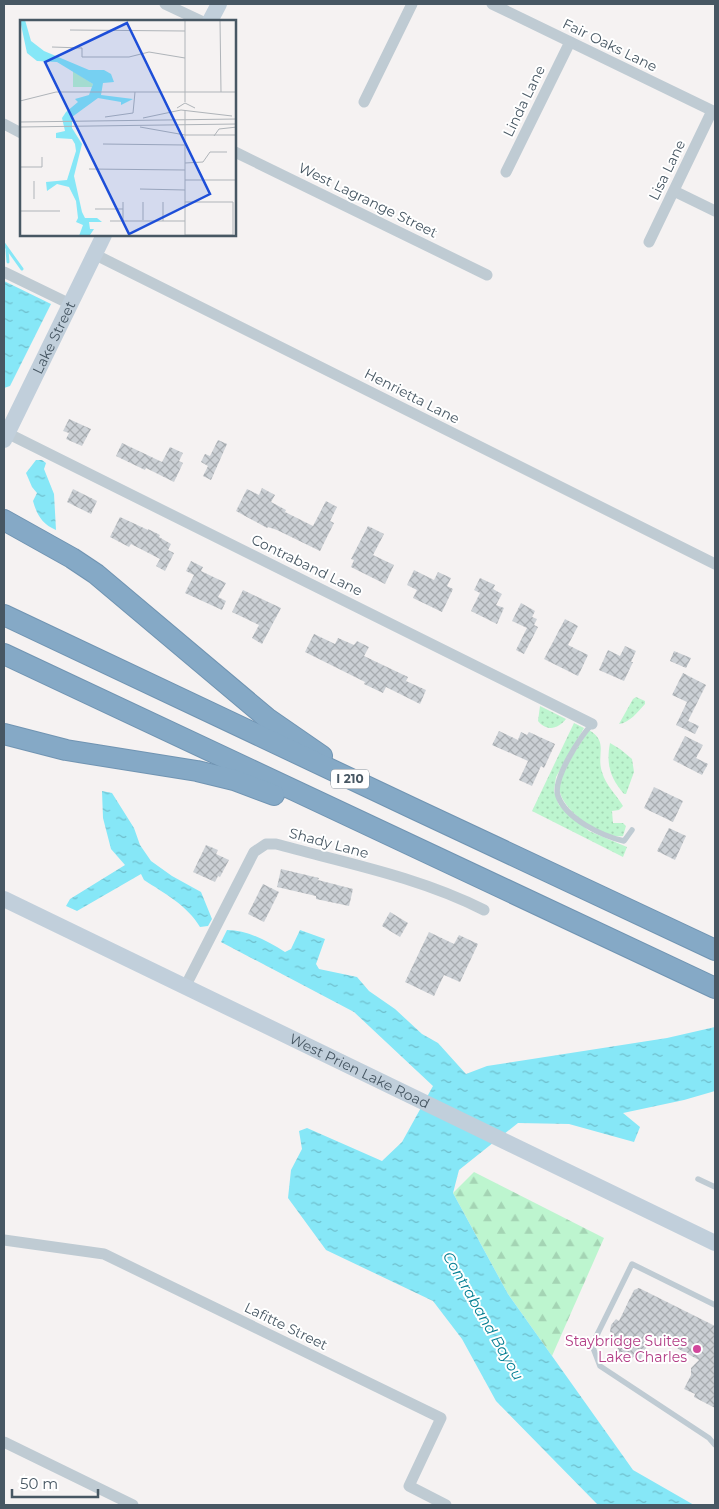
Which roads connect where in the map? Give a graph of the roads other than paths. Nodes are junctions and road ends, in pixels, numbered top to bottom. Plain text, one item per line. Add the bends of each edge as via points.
1 (165, 4) edge
2 (219, 4) edge
3 (412, 4) edge
4 (492, 4) edge
5 (199, 20) edge
6 (211, 20) edge
7 (570, 42) junction
8 (364, 102) dead end
9 (714, 112) edge
10 (4, 124) edge
11 (20, 132) edge
12 (236, 152) edge
13 (506, 172) dead end
14 (674, 191) junction
15 (715, 211) edge
16 (103, 236) edge
17 (649, 242) dead end
18 (94, 254) junction
19 (4, 272) edge
20 (487, 275) dead end
21 (70, 304) junction
22 (6, 431) edge
23 (4, 520) edge
24 (715, 564) edge
25 (4, 615) edge
26 (4, 654) edge
27 (592, 724) joint
28 (5, 735) edge
29 (383, 794) junction
30 (632, 830) dead end
31 (407, 843) junction
32 (4, 899) edge
33 (484, 910) dead end
34 (715, 950) edge
35 (185, 987) junction
36 (715, 988) edge
37 (698, 1179) dead end
38 (715, 1187) edge
39 (4, 1240) edge
40 (715, 1243) edge
41 (715, 1305) edge
42 (4, 1442) edge
43 (715, 1444) edge
44 (133, 1505) edge
45 (446, 1505) edge

1 - 5 street
2 - 6 street
3 - 8 street
4 - 7 street, Fair Oaks Lane
7 - 9 street, Fair Oaks Lane
7 - 13 street, Linda Lane
9 - 14 street, Lisa Lane
10 - 11 street
12 - 20 street, West Lagrange Street
14 - 15 street
14 - 17 street, Lisa Lane
16 - 18 street, Lake Street
18 - 21 street, Lake Street
18 - 24 street, Henrietta Lane
19 - 21 street
21 - 22 street, Lake Street
22 - 27 street, Contraband Lane
23 - 29 highway via 96,574 268,718
25 - 29 highway, I 210
26 - 31 highway, I 210
27 - 30 lane via 560,775 558,796 584,825 607,837 624,841
28 - 31 highway via 66,750 234,780
29 - 34 highway, I 210
31 - 36 highway, I 210
32 - 35 street, West Prien Lake Road
33 - 35 street, Shady Lane via 416,882 266,844 254,852
35 - 40 street, West Prien Lake Road
37 - 38 lane
39 - 45 street, Lafitte Street via 104,1254 441,1418 409,1486
41 - 43 lane via 632,1264 592,1345 600,1366
42 - 44 street

